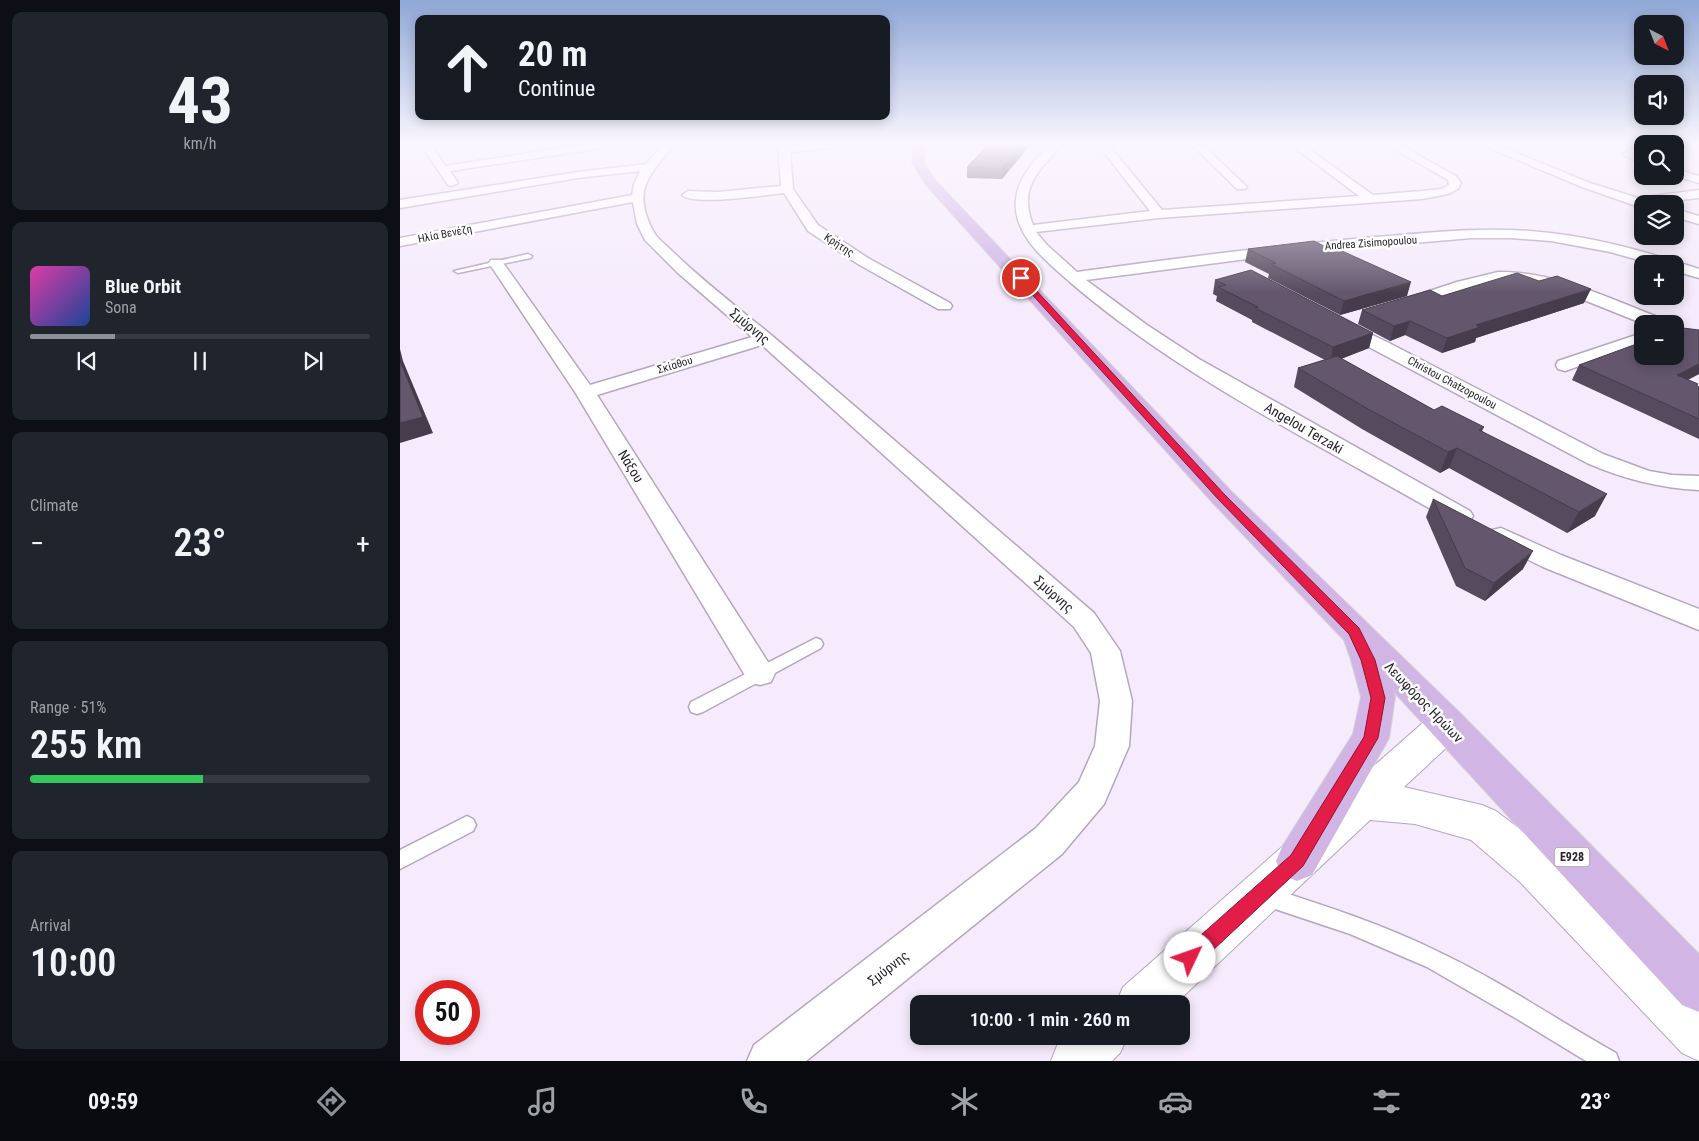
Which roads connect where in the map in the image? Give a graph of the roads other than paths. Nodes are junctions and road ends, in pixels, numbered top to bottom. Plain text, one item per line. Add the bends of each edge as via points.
1 (455, 195) edge
2 (637, 195) edge
3 (688, 195) dead end
4 (725, 195) edge
5 (791, 195) edge
6 (942, 195) edge
7 (1022, 195) edge
8 (1143, 195) edge
9 (1365, 195) edge
10 (1426, 195) edge
11 (1615, 195) edge
12 (636, 198) junction
13 (1370, 198) junction
14 (1634, 201) edge
15 (400, 204) edge
16 (1158, 214) junction
17 (1684, 216) edge
18 (1699, 220) edge
19 (1028, 229) junction
20 (400, 242) edge
21 (1634, 255) edge
22 (528, 256) dead end
23 (1213, 257) junction
24 (496, 263) junction
25 (1684, 269) edge
26 (458, 271) dead end
27 (1246, 274) edge
28 (1699, 274) edge
29 (1074, 277) junction
30 (944, 306) dead end
31 (1395, 307) edge
32 (1322, 314) edge
33 (1636, 315) edge
34 (1357, 318) dead end
35 (1338, 323) junction
36 (765, 339) junction
37 (1634, 341) edge
38 (1566, 365) dead end
39 (585, 392) junction
40 (1699, 483) edge
41 (1699, 620) edge
42 (1354, 631) junction
43 (816, 644) dead end
44 (760, 674) junction
45 (697, 707) dead end
46 (1447, 724) junction
47 (1362, 801) junction
48 (467, 826) dead end
49 (400, 860) edge
50 (1297, 860) junction
51 (1260, 895) junction
52 (1699, 988) edge
53 (1150, 995) edge
54 (1699, 1036) edge
55 (1094, 1045) edge
56 (770, 1061) edge
57 (1076, 1061) edge
58 (1608, 1061) edge

1 - 15 street
2 - 12 street
3 - 4 street
5 - 30 street, Κρήτης via 813,228
6 - 42 main road, Λεωφόρος Ηρώων / E928 via 1222,497
7 - 19 street, Angelou Terzaki via 1024,221
8 - 16 street
9 - 13 street
10 - 13 street
11 - 14 street
12 - 20 street, Ηλία Βενέζη
12 - 36 street, Σμύρνης via 650,237 683,270
13 - 16 street
16 - 19 street
17 - 18 street
19 - 29 street, Angelou Terzaki via 1048,254
21 - 23 street, Andrea Zisimopoulou via 1552,238 1511,234
22 - 24 lane
23 - 27 street
23 - 29 street, Andrea Zisimopoulou
24 - 26 lane
24 - 39 street, Νάξου
25 - 28 street
29 - 41 street, Angelou Terzaki via 1119,314 1174,352 1480,525 1552,561
31 - 33 street via 1489,279 1523,277 1564,288
32 - 35 street, Christou Chatzopoulou
34 - 35 street
35 - 40 street, Christou Chatzopoulou via 1602,462 1649,478
36 - 39 street, Σκίαθου
36 - 56 street, Σμύρνης via 1084,620 1105,651 1116,701 1112,746 1092,793 1049,841
37 - 38 street
39 - 44 street, Νάξου
42 - 46 main road, Λεωφόρος Ηρώων / E928
42 - 50 main road via 1368,660 1378,698 1371,738
43 - 44 lane
44 - 45 lane
46 - 47 main road
46 - 52 main road, Λεωφόρος Ηρώων / E928
47 - 50 main road
47 - 54 main road via 1415,806 1482,824 1535,867
48 - 49 lane
50 - 51 main road
51 - 53 main road
51 - 58 lane via 1352,924 1407,948 1525,1011
55 - 57 main road

